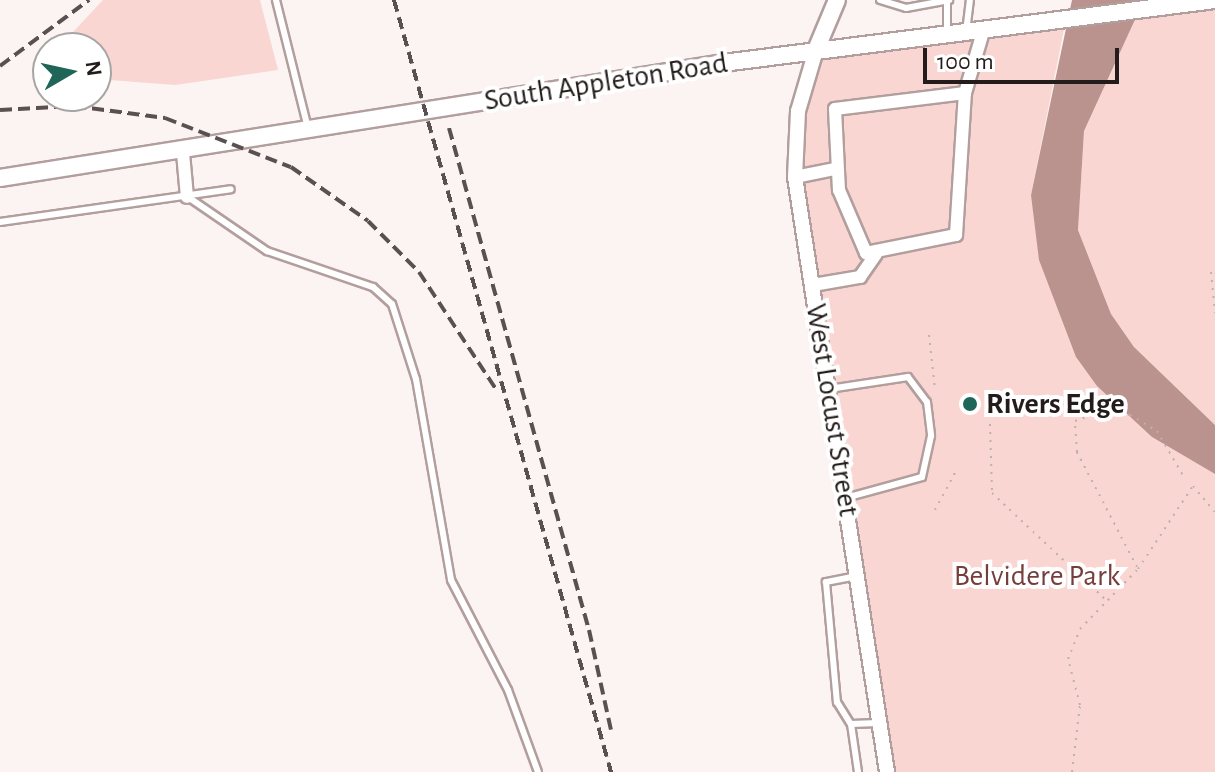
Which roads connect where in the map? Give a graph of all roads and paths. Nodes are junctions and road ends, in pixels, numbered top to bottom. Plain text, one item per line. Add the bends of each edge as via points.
1 (276, 0) edge
2 (837, 0) edge
3 (880, 0) edge
4 (948, 0) edge
5 (970, 0) edge
6 (1215, 0) edge
7 (983, 32) junction
8 (965, 34) junction
9 (947, 36) junction
10 (816, 50) junction
11 (965, 93) junction
12 (309, 132) junction
13 (183, 153) junction
14 (835, 169) junction
15 (795, 177) junction
16 (0, 178) edge
17 (231, 189) dead end
18 (187, 197) junction
19 (0, 211) edge
20 (2, 222) edge
21 (876, 254) junction
22 (1211, 272) dead end
23 (813, 285) junction
24 (1215, 313) edge
25 (929, 335) dead end
26 (829, 389) junction
27 (935, 389) dead end
28 (990, 424) dead end
29 (957, 469) dead end
30 (1184, 477) dead end
31 (845, 498) junction
32 (935, 510) dead end
33 (1215, 512) edge
34 (1138, 569) junction
35 (857, 576) junction
36 (1107, 601) junction
37 (880, 723) junction
38 (851, 724) junction
39 (538, 772) edge
40 (858, 772) edge
41 (887, 772) edge
42 (1072, 772) edge

1 - 12 lane
2 - 10 main road
3 - 4 lane via 906,8
4 - 9 lane
5 - 8 lane
6 - 7 main road, South Appleton Road
7 - 8 main road, South Appleton Road
7 - 11 street
8 - 9 main road, South Appleton Road
9 - 10 main road, South Appleton Road
10 - 12 main road, South Appleton Road
10 - 15 street, West Locust Street via 798,111
11 - 14 street via 835,109
11 - 21 street via 956,235
12 - 13 main road, South Appleton Road
13 - 16 main road, South Appleton Road
13 - 18 street
14 - 15 street
14 - 21 street via 858,241
15 - 23 street, West Locust Street
17 - 18 lane
18 - 20 lane
18 - 39 lane via 267,251 373,287 392,304 416,379 451,580 508,690
19 - 20 lane
21 - 23 street via 860,277
22 - 24 path
23 - 26 street, West Locust Street
25 - 27 path
26 - 31 street, West Locust Street
26 - 31 lane via 912,379 927,402 927,468 901,485
28 - 36 path via 992,493
29 - 32 path
30 - 34 path via 1157,431 1130,415 1104,411 1075,421 1077,452
31 - 35 street, West Locust Street
33 - 34 path via 1193,486
34 - 36 path
35 - 37 street, West Locust Street
35 - 38 lane via 833,576 824,594 837,702
36 - 42 path via 1080,629 1068,659 1080,705
37 - 38 lane
37 - 41 street, West Locust Street
38 - 40 lane

